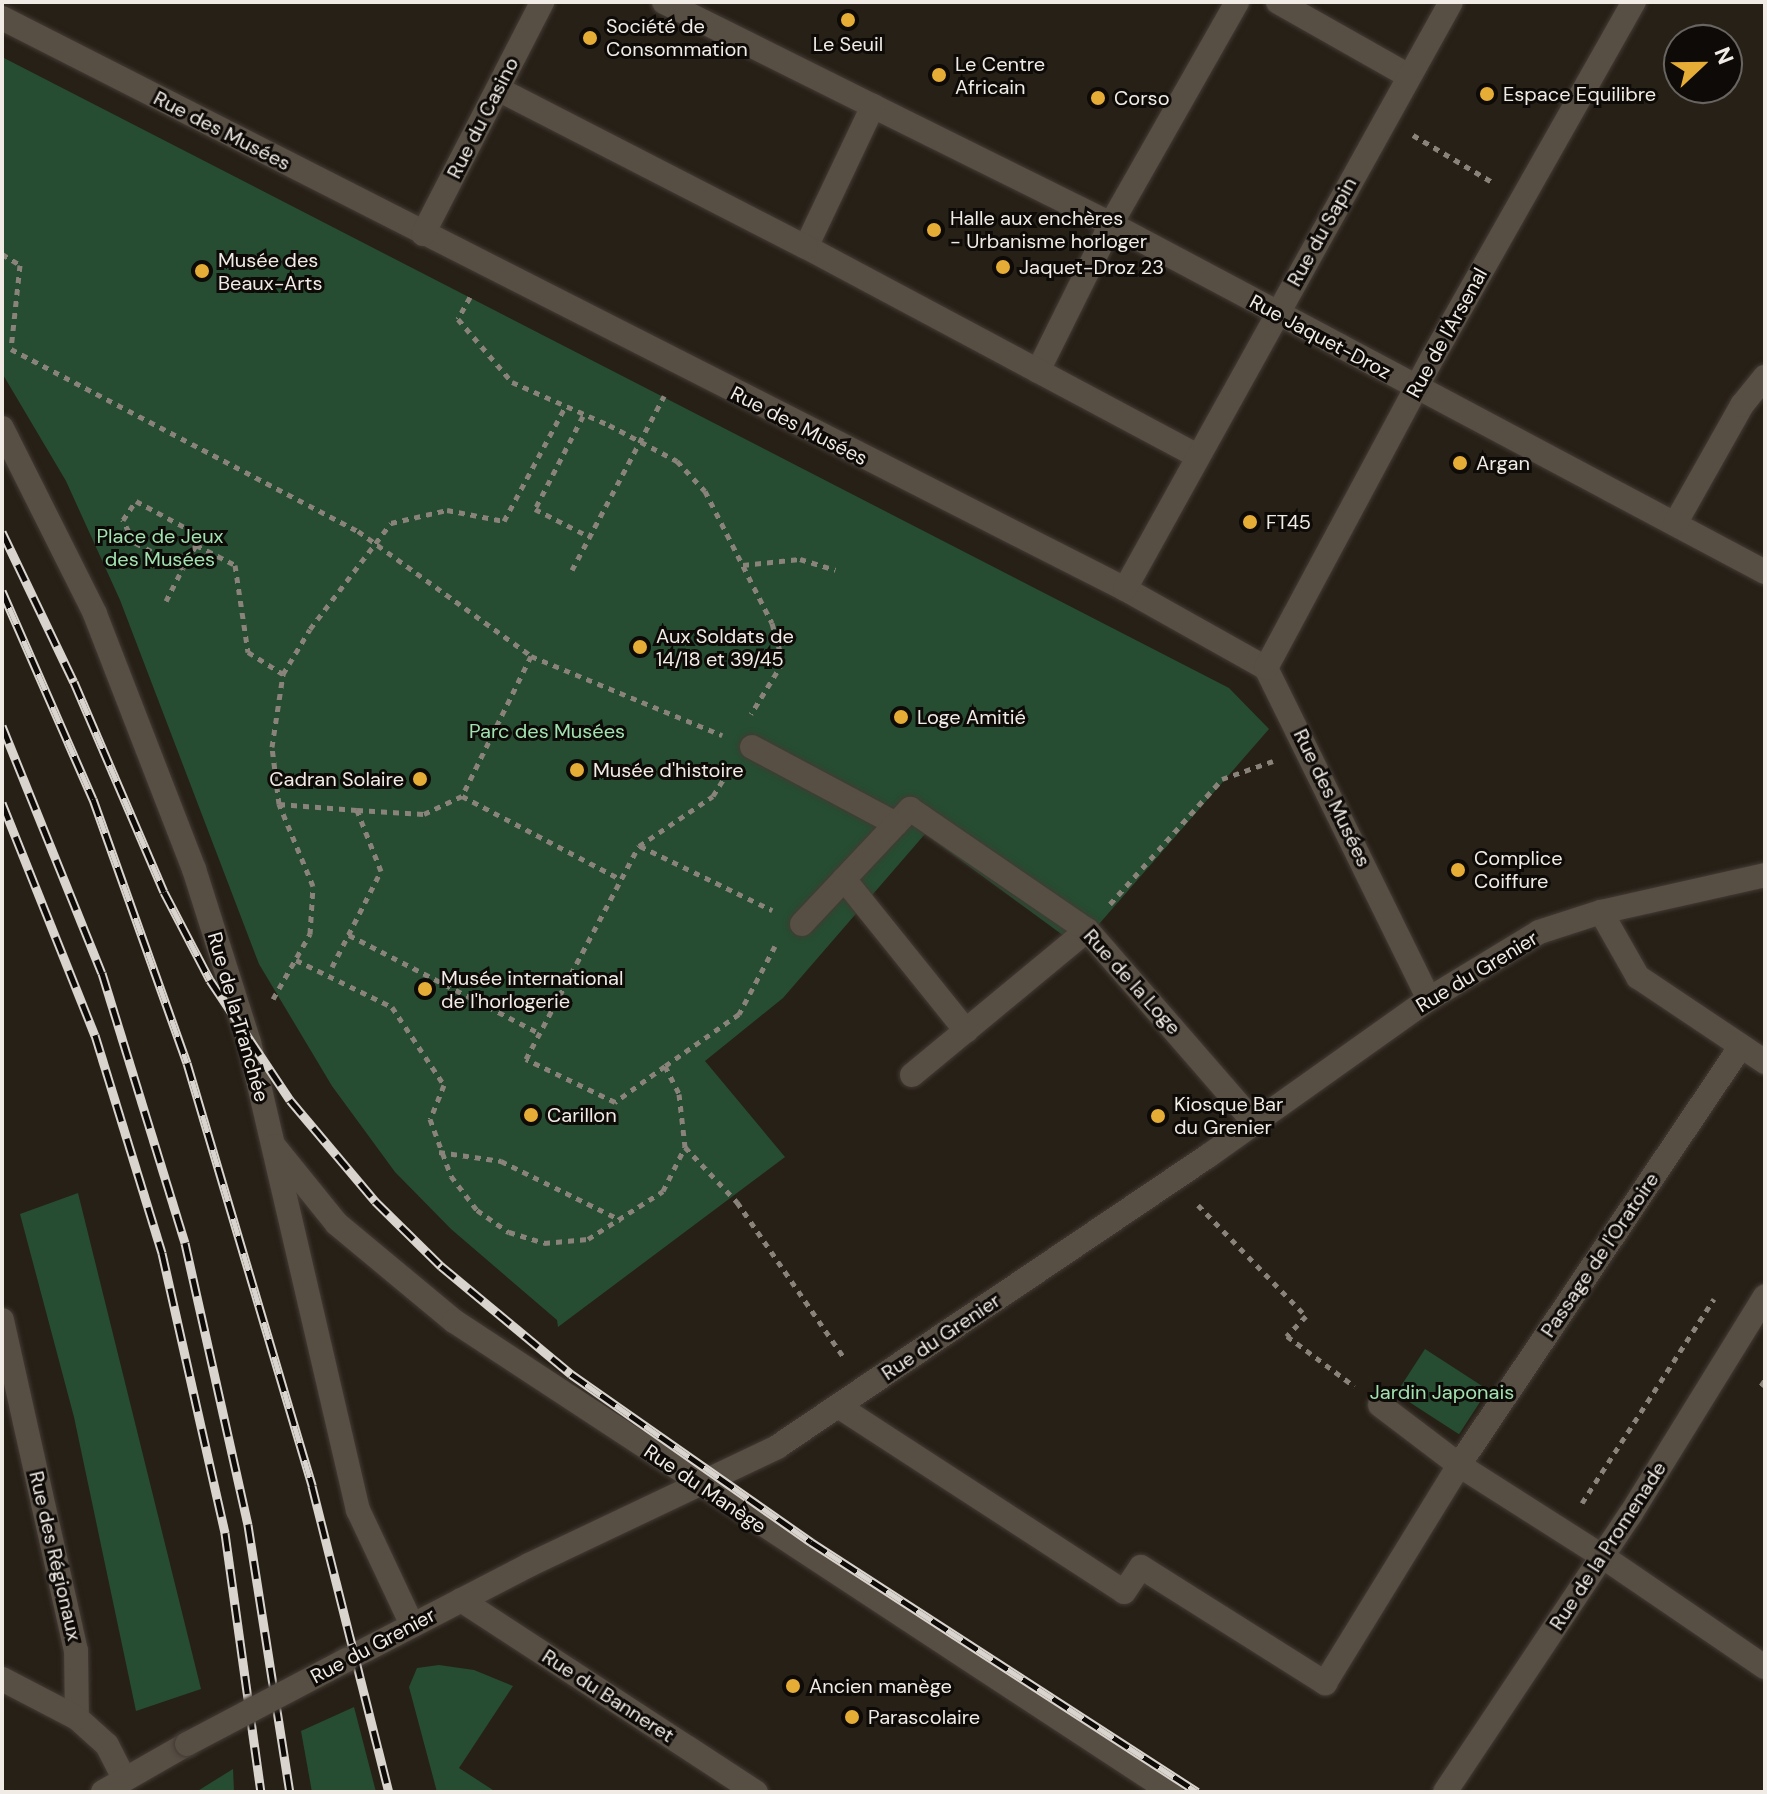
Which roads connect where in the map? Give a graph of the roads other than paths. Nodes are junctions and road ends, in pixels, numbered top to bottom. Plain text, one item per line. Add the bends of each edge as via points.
1 (542, 2) edge
2 (664, 2) edge
3 (1237, 2) edge
4 (1278, 2) edge
5 (1451, 2) edge
6 (1634, 2) edge
7 (2, 18) edge
8 (1409, 76) junction
9 (498, 89) junction
10 (873, 106) junction
11 (1111, 224) junction
12 (423, 234) junction
13 (806, 247) junction
14 (1276, 314) junction
15 (1038, 371) junction
16 (1765, 377) edge
17 (1415, 389) junction
18 (2, 428) edge
19 (1196, 455) junction
20 (1675, 524) junction
21 (1765, 572) edge
22 (1125, 589) junction
23 (1266, 668) junction
24 (744, 744) road end
25 (903, 817) junction
26 (1765, 875) edge
27 (844, 879) junction
28 (1601, 912) junction
29 (802, 924) road end
30 (1087, 930) junction
31 (1429, 999) junction
32 (966, 1031) junction
33 (1741, 1046) junction
34 (1765, 1062) edge
35 (912, 1075) dead end
36 (1255, 1123) junction
37 (273, 1144) junction
38 (1765, 1296) edge
39 (2, 1320) edge
40 (1373, 1400) road end
41 (838, 1406) junction
42 (1459, 1465) junction
43 (697, 1483) junction
44 (1602, 1556) junction
45 (461, 1600) junction
46 (412, 1625) junction
47 (1765, 1667) edge
48 (2, 1679) edge
49 (77, 1718) junction
50 (124, 1778) junction
51 (103, 1792) edge
52 (756, 1792) edge
53 (1171, 1792) edge
54 (1445, 1792) edge

1 - 9 street, Rue du Casino
2 - 10 street, Rue Jaquet-Droz
3 - 11 street
4 - 8 street
5 - 8 street, Rue du Sapin
6 - 17 street, Rue de l'Arsenal
7 - 12 street, Rue des Musées
8 - 14 street, Rue du Sapin
9 - 12 street, Rue du Casino
9 - 13 street
10 - 11 street, Rue Jaquet-Droz
10 - 13 street
11 - 14 street, Rue Jaquet-Droz
11 - 15 street
12 - 22 street, Rue des Musées
13 - 15 street
14 - 17 street, Rue Jaquet-Droz
14 - 19 street, Rue du Sapin
15 - 19 street
16 - 20 street via 1742,405
17 - 20 street, Rue Jaquet-Droz
17 - 23 street, Rue de l'Arsenal
18 - 37 street, Rue de la Tranchée via 95,614 155,766 249,1042
19 - 22 street, Rue du Sapin
20 - 21 street, Rue Jaquet-Droz
22 - 23 street, Rue des Musées
23 - 31 street, Rue des Musées
24 - 25 street, Rue de la Loge
25 - 27 street
25 - 30 street, Rue de la Loge
26 - 28 street, Rue du Grenier
27 - 29 street
27 - 32 street
28 - 31 street, Rue du Grenier via 1539,932
28 - 33 street via 1638,977
30 - 32 street
30 - 36 street, Rue de la Loge
31 - 36 street, Rue du Grenier
32 - 35 street
33 - 34 street
33 - 42 street, Passage de l'Oratoire
36 - 41 street, Rue du Grenier
37 - 43 street, Rue du Manège via 337,1224 454,1321
37 - 46 street, Rue de la Tranchée via 289,1231 358,1510
38 - 44 street, Rue de la Promenade
39 - 49 street, Rue des Régionaux via 76,1650
40 - 42 street
41 - 42 street, Passage de l'Oratoire via 1124,1592 1141,1567 1325,1683
41 - 43 street, Rue du Grenier via 777,1447
42 - 44 street
43 - 45 street, Rue du Grenier
43 - 53 street, Rue du Manège
44 - 47 street
44 - 54 street, Rue de la Promenade
45 - 46 street, Rue du Grenier
45 - 52 street, Rue du Banneret
46 - 50 street, Rue du Grenier, bridge
48 - 49 street
49 - 50 street via 107,1745
50 - 51 street, Rue du Grenier

